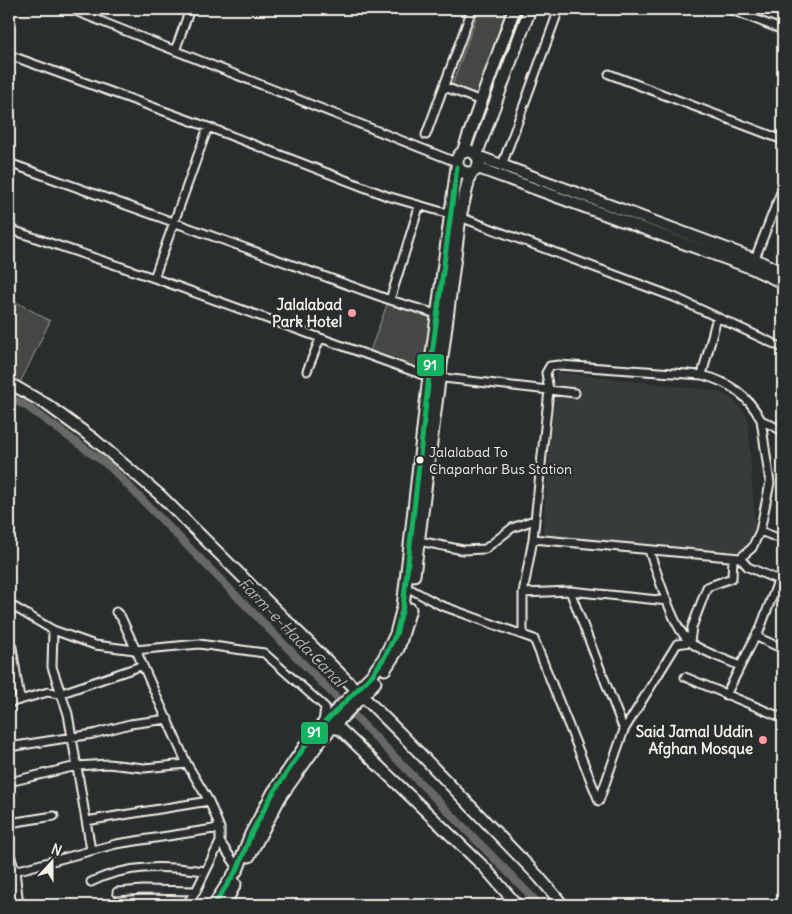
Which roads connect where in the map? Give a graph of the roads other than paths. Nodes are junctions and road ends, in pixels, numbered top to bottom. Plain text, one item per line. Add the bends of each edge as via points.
1 (70, 9) edge
2 (190, 9) edge
3 (472, 9) edge
4 (514, 9) edge
5 (530, 9) edge
6 (559, 9) edge
7 (729, 9) edge
8 (783, 30) edge
9 (175, 51) junction
10 (9, 55) edge
11 (609, 74) dead end
12 (445, 87) junction
13 (481, 101) junction
14 (208, 127) junction
15 (426, 135) dead end
16 (783, 140) edge
17 (463, 152) junction
18 (9, 162) edge
19 (476, 163) junction
20 (457, 165) junction
21 (502, 165) junction
22 (783, 187) edge
23 (419, 207) junction
24 (456, 216) junction
25 (174, 223) junction
26 (9, 228) edge
27 (753, 264) junction
28 (783, 273) edge
29 (154, 278) junction
30 (783, 283) edge
31 (390, 300) junction
32 (442, 315) junction
33 (717, 317) junction
34 (320, 339) junction
35 (783, 348) edge
36 (307, 371) dead end
37 (702, 375) junction
38 (434, 377) junction
39 (9, 383) edge
40 (549, 390) junction
41 (575, 393) dead end
42 (761, 420) junction
43 (783, 431) edge
44 (534, 520) junction
45 (760, 531) junction
46 (533, 539) junction
47 (783, 540) edge
48 (419, 541) junction
49 (649, 552) junction
50 (736, 558) junction
51 (781, 582) edge
52 (412, 590) junction
53 (570, 591) junction
54 (523, 592) junction
55 (668, 601) junction
56 (9, 604) edge
57 (116, 612) dead end
58 (53, 630) junction
59 (757, 633) junction
60 (523, 634) junction
61 (690, 642) junction
62 (12, 647) dead end
63 (783, 649) edge
64 (135, 650) junction
65 (142, 666) junction
66 (740, 666) junction
67 (685, 677) dead end
68 (59, 694) junction
69 (356, 695) junction
70 (726, 695) junction
71 (20, 699) junction
72 (9, 703) edge
73 (783, 718) edge
74 (168, 719) junction
75 (329, 723) junction
76 (624, 730) junction
77 (318, 735) junction
78 (70, 737) junction
79 (9, 747) edge
80 (187, 764) junction
81 (77, 766) junction
82 (9, 782) edge
83 (209, 801) junction
84 (54, 816) dead end
85 (86, 821) junction
86 (9, 823) edge
87 (220, 828) junction
88 (220, 842) junction
89 (91, 850) junction
90 (9, 852) edge
91 (238, 868) junction
92 (15, 871) junction
93 (205, 871) junction
94 (9, 878) edge
95 (91, 882) dead end
96 (196, 891) junction
97 (117, 892) dead end
98 (9, 903) edge
99 (20, 905) edge
100 (186, 905) edge
101 (214, 905) edge
102 (224, 905) edge
103 (517, 905) edge
104 (563, 905) edge

1 - 9 street
2 - 9 street
3 - 12 street
4 - 13 main road
5 - 19 main road
6 - 21 street
7 - 8 street
9 - 20 street
10 - 14 street
11 - 16 street
12 - 13 street
12 - 15 street
13 - 17 main road
14 - 23 street
14 - 25 street
17 - 19 main road via 471,151
17 - 20 main road
18 - 25 street
19 - 20 main road via 465,174
19 - 21 street
19 - 24 main road
19 - 27 street
20 - 24 main road
21 - 27 street
22 - 27 street
23 - 24 street
23 - 31 street
24 - 32 main road
24 - 33 street via 674,297
25 - 29 street
25 - 31 street
26 - 29 street
27 - 28 street
27 - 30 street
29 - 34 street
31 - 32 street
32 - 38 main road
33 - 35 street
33 - 37 street
34 - 36 street
34 - 38 street
37 - 40 street via 555,365 550,366 546,373
37 - 42 street via 736,389 750,402
38 - 40 street
38 - 48 main road
38 - 69 main road via 403,607 396,634 384,658
39 - 69 street via 46,404 95,440 160,495
40 - 41 street
40 - 44 street
42 - 43 street
42 - 45 street via 770,482
44 - 46 street
44 - 48 street via 512,528 485,549 463,550
45 - 47 street
45 - 50 street via 752,548
46 - 49 street
46 - 54 street
48 - 52 main road
49 - 50 street
49 - 55 street
50 - 51 street
50 - 61 street via 732,578 707,587 692,627
51 - 59 street
52 - 60 street via 440,605
52 - 69 main road via 405,631 398,649 377,680
53 - 54 street
53 - 55 street
53 - 76 street
54 - 60 street
55 - 61 street via 670,612
56 - 58 street
57 - 64 street
58 - 64 street via 95,645
58 - 68 street via 52,667
59 - 63 street via 759,639
59 - 66 street
60 - 76 street via 534,639 598,801
61 - 66 street
61 - 76 street via 677,644
62 - 71 street
64 - 65 street
64 - 75 street via 199,644 264,653 325,707
65 - 68 street
65 - 74 street
66 - 70 street
67 - 70 street
68 - 71 street via 48,692
68 - 78 street via 68,714
69 - 75 main road
69 - 104 street via 538,876
70 - 73 street
71 - 72 street
74 - 78 street
74 - 80 street
75 - 77 main road
75 - 103 street via 340,729 485,868
77 - 91 main road via 272,793
77 - 102 main road via 280,797
78 - 79 street
78 - 81 street
80 - 81 street via 144,768 108,764
80 - 83 street
81 - 82 street
81 - 85 street
83 - 85 street
83 - 87 street
84 - 86 street
85 - 89 street
87 - 88 street
87 - 89 street
88 - 91 street
88 - 93 street
89 - 92 street
90 - 92 street
91 - 101 main road
92 - 94 street
92 - 99 street
93 - 95 street via 165,866 111,872
93 - 96 street
96 - 97 street
96 - 100 street
98 - 99 street

